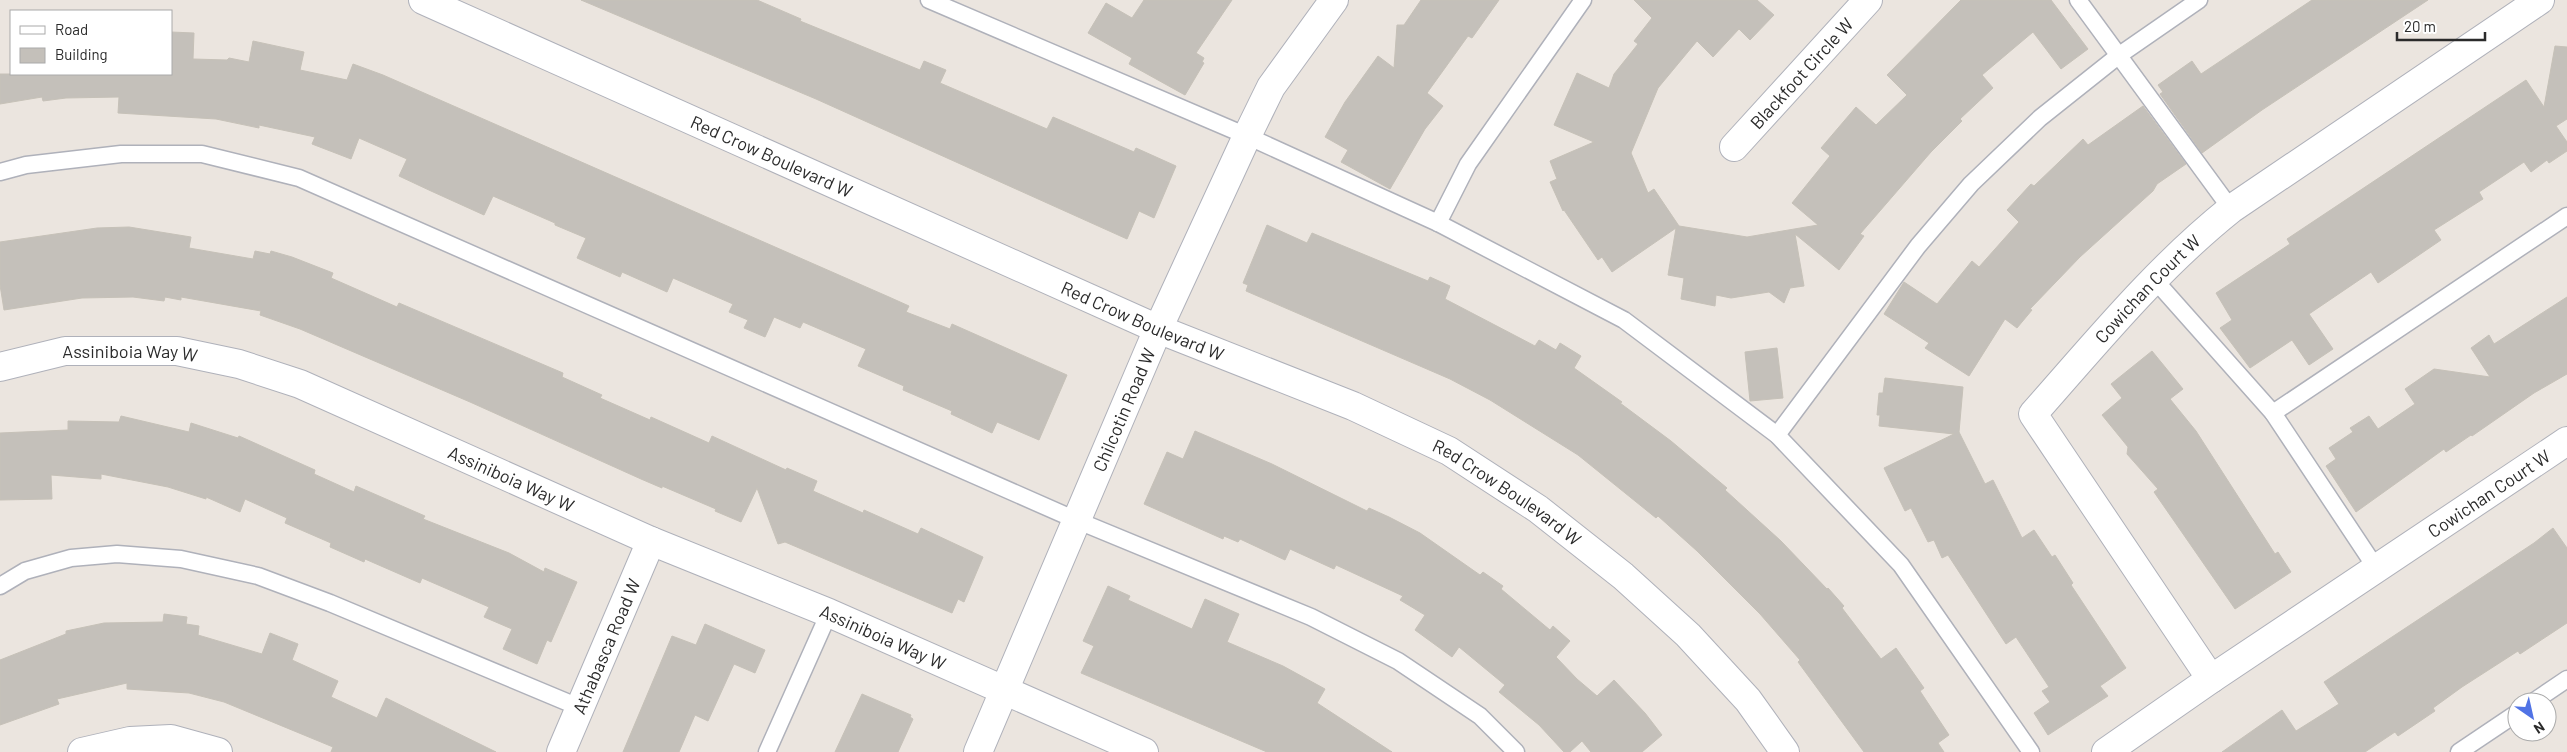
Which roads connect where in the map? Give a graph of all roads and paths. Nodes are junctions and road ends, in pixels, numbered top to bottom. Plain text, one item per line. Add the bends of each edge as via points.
1 (423, 0) edge
2 (929, 0) edge
3 (1334, 0) edge
4 (1583, 0) edge
5 (2078, 0) edge
6 (2199, 0) edge
7 (2540, 0) edge
8 (1864, 1) edge
9 (2118, 56) junction
10 (1247, 136) junction
11 (1734, 147) dead end
12 (0, 172) edge
13 (2231, 209) junction
14 (2567, 216) edge
15 (1438, 223) junction
16 (2153, 278) junction
17 (1158, 329) junction
18 (0, 367) edge
19 (2274, 413) junction
20 (1777, 435) junction
21 (2567, 440) edge
22 (1076, 520) junction
23 (651, 542) junction
24 (2376, 568) junction
25 (0, 586) edge
26 (829, 613) junction
27 (2211, 678) junction
28 (2567, 679) edge
29 (1006, 690) junction
30 (2548, 692) edge
31 (581, 708) junction
32 (2507, 720) edge
33 (82, 752) edge
34 (218, 752) edge
35 (561, 752) edge
36 (767, 752) edge
37 (978, 752) edge
38 (1144, 752) edge
39 (1516, 752) edge
40 (1785, 752) edge
41 (2031, 752) edge
42 (2106, 752) edge
43 (2459, 752) edge

1 - 17 street, Red Crow Boulevard W
2 - 10 lane
3 - 10 street, Chilcotin Road W via 1271,87
4 - 15 lane via 1468,164
5 - 9 lane
6 - 9 lane
7 - 13 street, Cowichan Court W
8 - 11 street, Blackfoot Circle W
9 - 13 lane
9 - 20 lane via 2040,118 1971,184 1918,246
10 - 15 lane
10 - 17 street, Chilcotin Road W
12 - 22 lane via 26,165 121,154 202,154 298,178
13 - 16 street, Cowichan Court W via 2191,240
14 - 19 lane
15 - 20 lane via 1624,320
16 - 19 lane
16 - 27 street, Cowichan Court W via 2033,414
17 - 22 street, Chilcotin Road W
17 - 40 street, Red Crow Boulevard W via 1353,406 1449,450 1538,509 1623,576 1688,636 1748,700
18 - 23 street, Assiniboia Way W via 65,351 177,351 239,364 300,384
19 - 24 lane
20 - 41 lane via 1902,564
21 - 24 street, Cowichan Court W
22 - 29 street, Chilcotin Road W
22 - 39 lane via 1311,617 1398,660 1480,716
23 - 26 street, Assiniboia Way W
23 - 31 street, Athabasca Road W
24 - 27 street, Cowichan Court W
25 - 31 lane via 25,570 70,558 116,554 181,559 258,576
26 - 29 street, Assiniboia Way W
26 - 36 lane
27 - 42 street, Cowichan Court W
28 - 30 lane
29 - 37 street, Chilcotin Road W
29 - 38 street, Assiniboia Way W
31 - 35 street, Athabasca Road W
32 - 43 lane
33 - 34 street via 130,742 171,739

